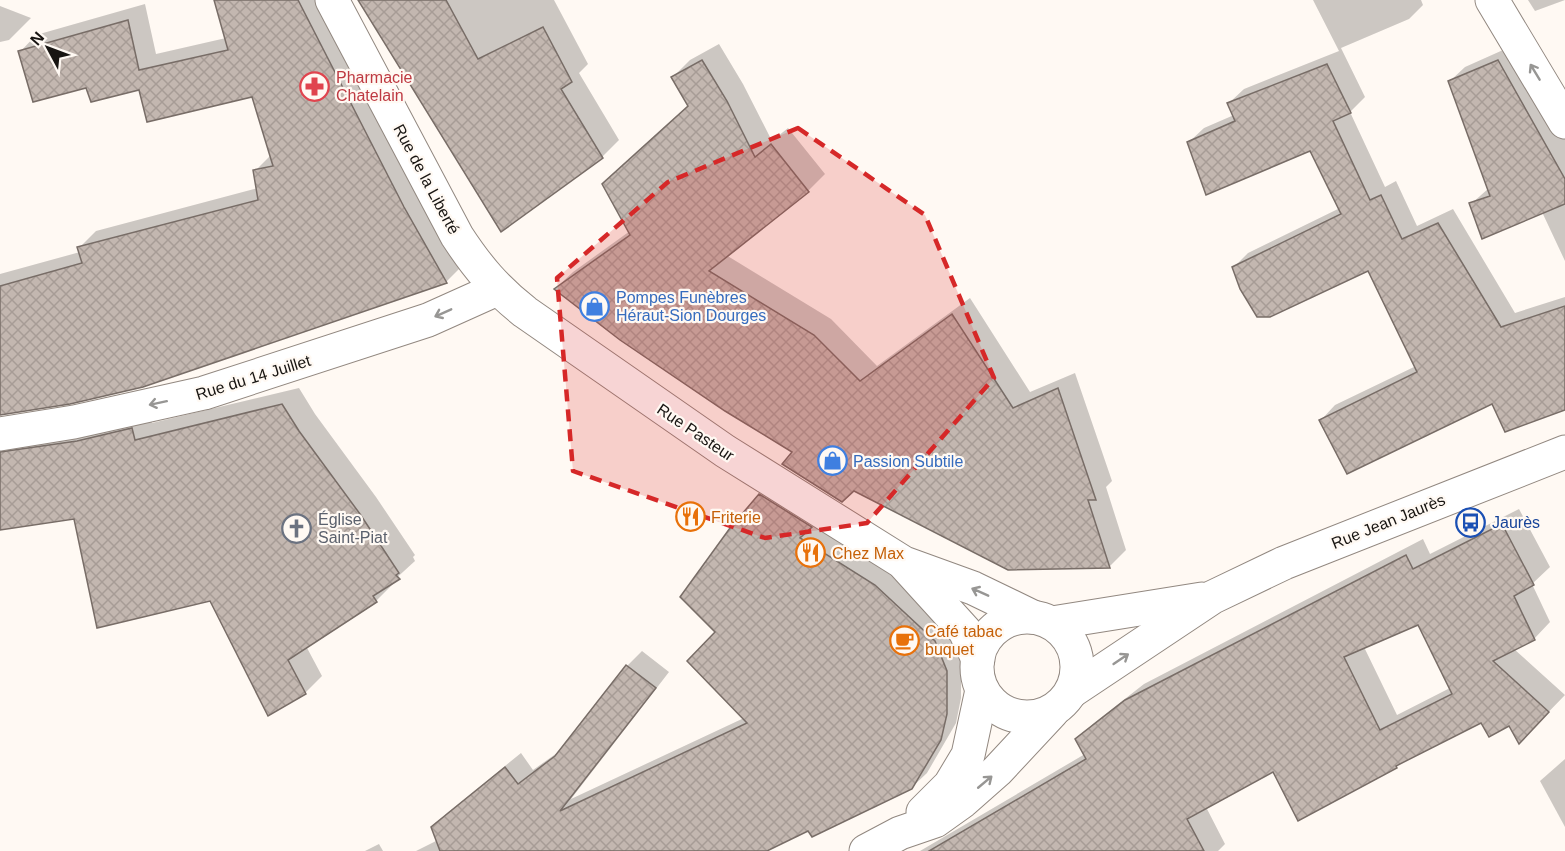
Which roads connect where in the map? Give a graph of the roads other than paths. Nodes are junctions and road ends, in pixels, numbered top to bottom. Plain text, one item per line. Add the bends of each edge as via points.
1 (332, 0) edge
2 (1492, 0) edge
3 (1565, 122) edge
4 (497, 289) junction
5 (0, 434) edge
6 (1565, 452) edge
7 (904, 563) junction
8 (1213, 597) junction
9 (1043, 620) junction
10 (978, 659) junction
11 (982, 690) junction
12 (1062, 701) junction
13 (900, 833) junction
14 (866, 851) edge

1 - 4 street, Rue de la Liberté via 457,236
3 -> 2 street
4 -> 5 street, Rue du 14 Juillet via 428,320 204,393
4 - 7 street, Rue Pasteur via 725,451
6 - 8 street, Rue Jean Jaurès via 1284,563
9 -> 7 street, Rue Pasteur via 973,588
7 - 10 street, Rue Pasteur via 965,631
8 - 9 street, Rue Jean Jaurès
12 -> 8 street, Rue Jean Jaurès
9 - 10 street via 1018,617 1004,623 982,644
9 - 12 street via 1064,632 1078,660
10 - 11 street via 977,675
11 - 12 street via 994,706 1012,716 1032,718
11 - 13 street via 968,755 950,785
13 -> 12 street via 935,821 963,801 997,771
13 - 14 street

